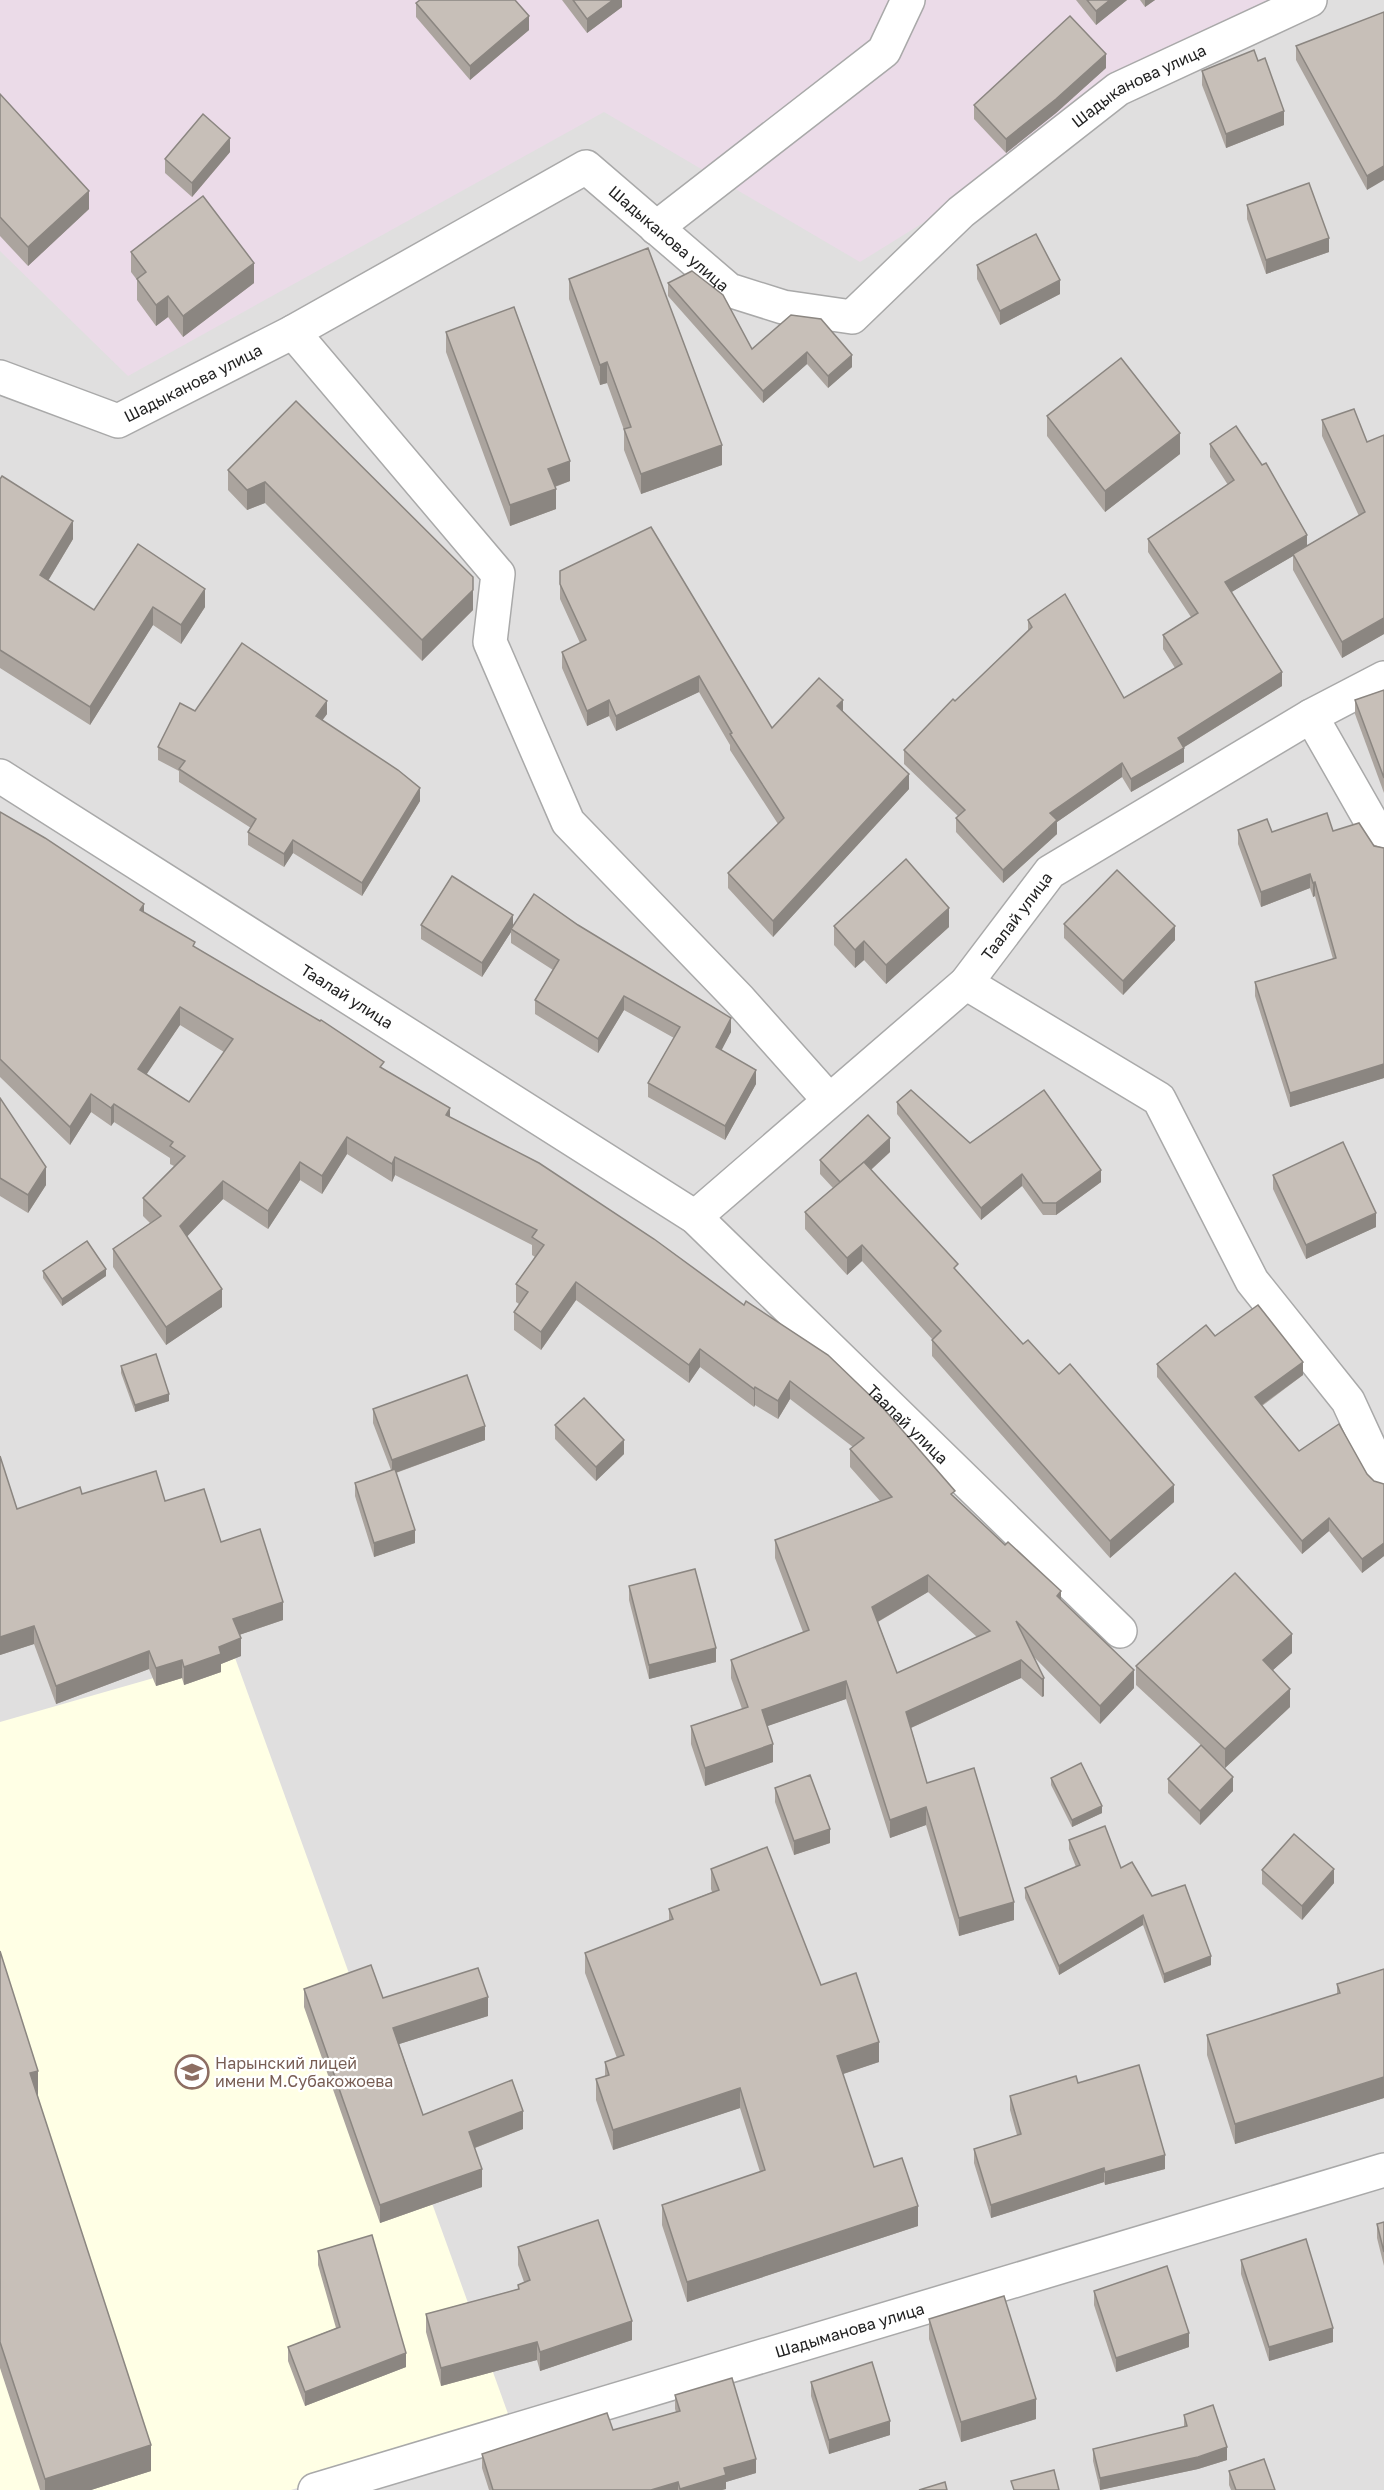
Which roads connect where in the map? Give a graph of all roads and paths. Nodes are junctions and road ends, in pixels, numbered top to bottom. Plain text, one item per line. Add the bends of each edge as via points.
1 (909, 0) edge
2 (1310, 0) edge
3 (656, 228) junction
4 (293, 332) junction
5 (0, 377) edge
6 (1384, 678) edge
7 (1311, 716) junction
8 (0, 776) edge
9 (1384, 844) edge
10 (966, 983) junction
11 (830, 1100) junction
12 (695, 1217) junction
13 (1384, 1479) edge
14 (1120, 1631) dead end
15 (1384, 2170) edge
16 (315, 2490) edge

1 - 3 street via 884,51
2 - 3 street, Шадыканова улица via 1118,89 961,212 852,317 783,307 729,290
3 - 4 street, Шадыканова улица via 586,167
4 - 5 street, Шадыканова улица via 118,420
4 - 11 street via 498,574 490,642 568,822 739,999
6 - 7 street, Таалай улица
7 - 9 street
7 - 10 street, Таалай улица via 1050,872
8 - 12 street, Таалай улица
10 - 11 street, Таалай улица
10 - 13 street via 1159,1099 1252,1281 1348,1401
11 - 12 street, Таалай улица
12 - 14 street, Таалай улица
15 - 16 street, Шадыманова улица

